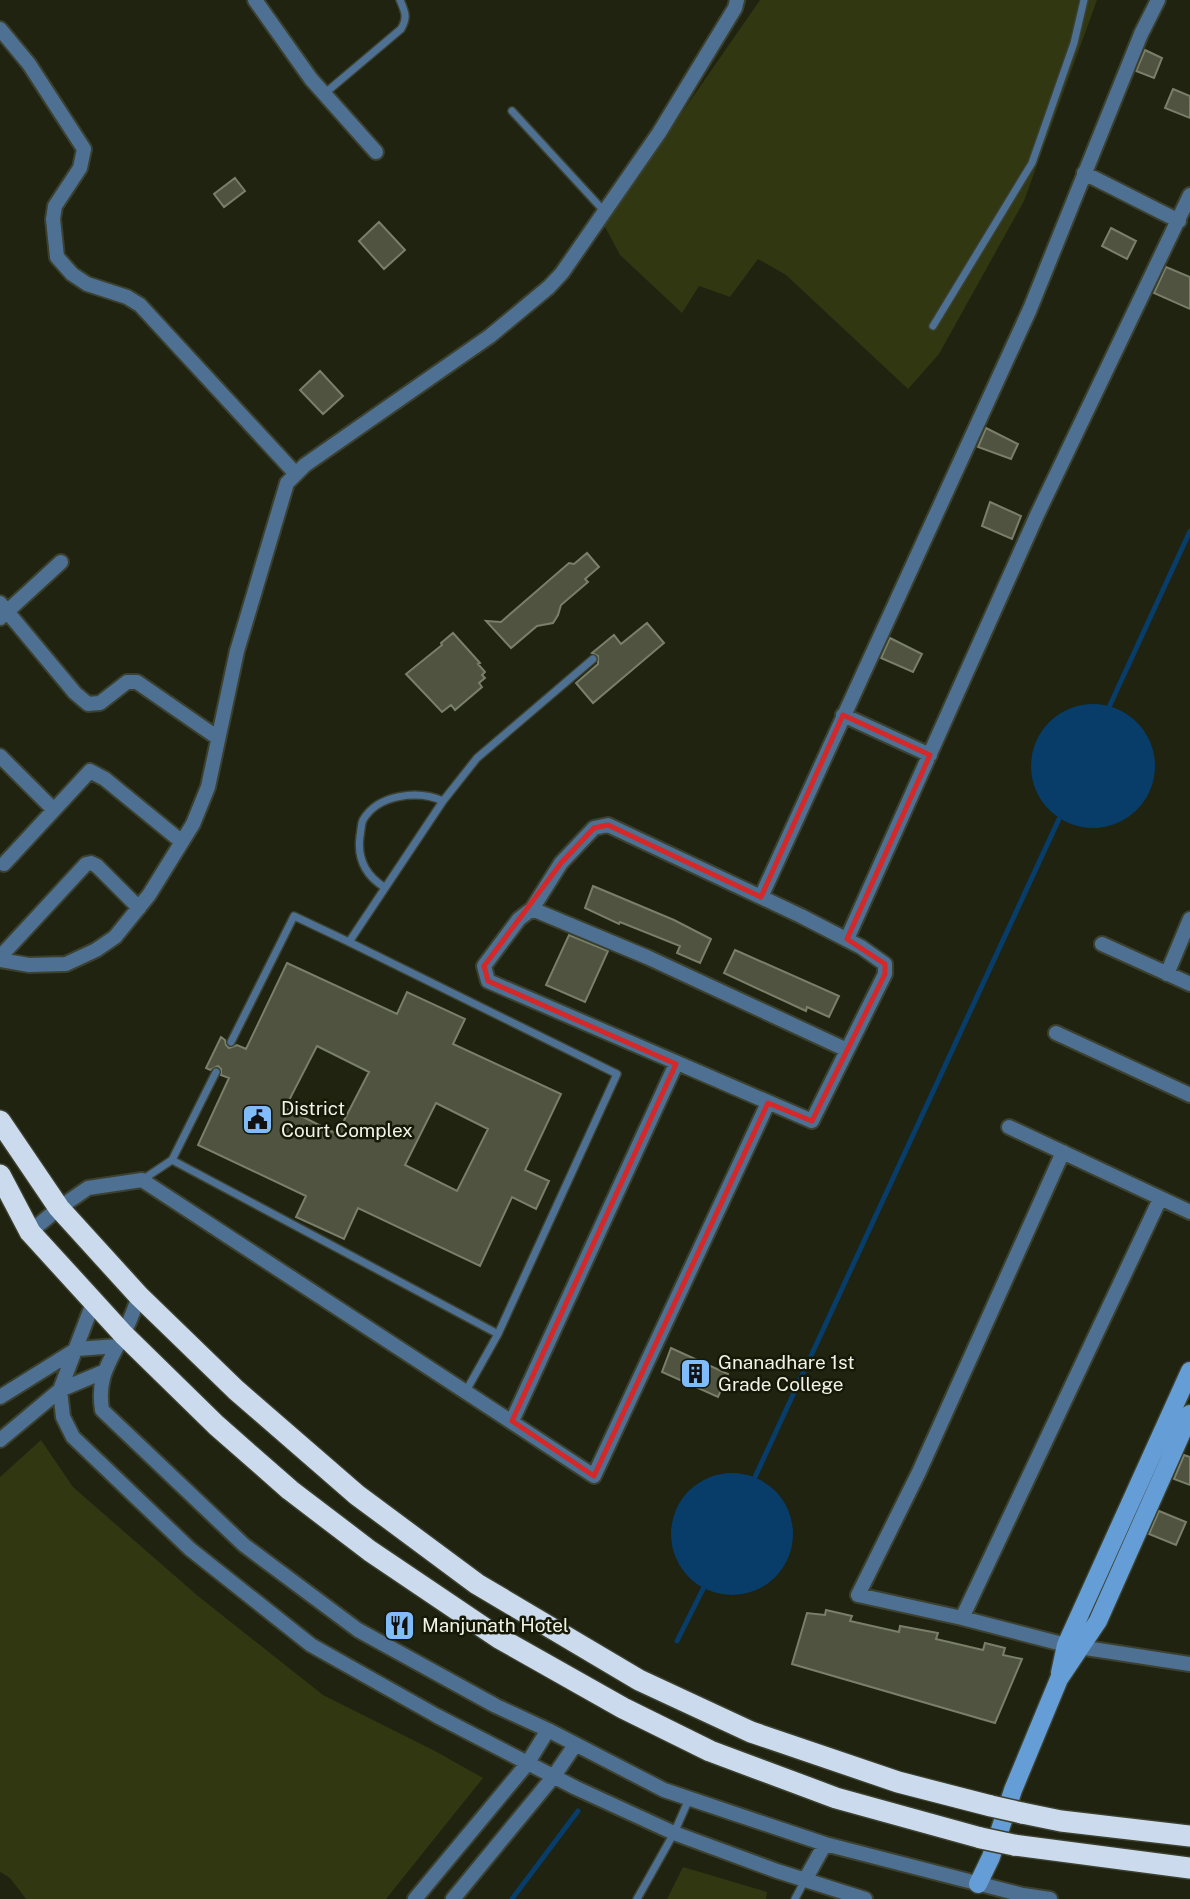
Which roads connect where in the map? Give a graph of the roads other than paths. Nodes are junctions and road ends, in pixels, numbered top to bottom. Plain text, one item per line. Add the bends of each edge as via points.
1 (255, 0) edge
2 (400, 0) edge
3 (737, 0) edge
4 (1084, 0) edge
5 (1158, 0) edge
6 (0, 29) edge
7 (324, 94) junction
8 (512, 111) dead end
9 (376, 152) dead end
10 (1084, 173) junction
11 (1190, 195) edge
12 (605, 211) junction
13 (1179, 221) junction
14 (933, 326) dead end
15 (295, 472) junction
16 (61, 562) dead end
17 (3, 611) edge
18 (593, 659) dead end
19 (843, 715) junction
20 (218, 738) junction
21 (930, 755) junction
22 (0, 756) edge
23 (443, 801) junction
24 (54, 810) junction
25 (182, 842) junction
26 (4, 864) dead end
27 (384, 887) junction
28 (761, 897) junction
29 (139, 908) junction
30 (532, 909) junction
31 (1190, 919) edge
32 (848, 939) junction
33 (349, 942) junction
34 (1102, 944) dead end
35 (0, 958) edge
36 (1167, 974) junction
37 (1190, 984) edge
38 (1056, 1033) dead end
39 (231, 1042) dead end
40 (847, 1050) junction
41 (676, 1063) junction
42 (216, 1072) dead end
43 (1190, 1095) edge
44 (768, 1103) junction
45 (0, 1121) edge
46 (1009, 1127) dead end
47 (1063, 1152) junction
48 (172, 1160) junction
49 (0, 1175) edge
50 (142, 1180) junction
51 (1160, 1199) junction
52 (59, 1208) junction
53 (1190, 1212) edge
54 (30, 1232) junction
55 (139, 1296) junction
56 (93, 1303) junction
57 (498, 1334) junction
58 (120, 1341) junction
59 (77, 1349) junction
60 (1190, 1371) edge
61 (103, 1372) junction
62 (60, 1390) junction
63 (466, 1391) junction
64 (0, 1397) edge
65 (1190, 1415) edge
66 (512, 1421) junction
67 (0, 1440) edge
68 (962, 1618) junction
69 (1073, 1646) junction
70 (1190, 1664) edge
71 (548, 1730) junction
72 (575, 1745) junction
73 (527, 1764) junction
74 (554, 1776) junction
75 (690, 1799) junction
76 (674, 1833) junction
77 (1190, 1836) edge
78 (825, 1844) junction
79 (1190, 1868) edge
80 (805, 1880) junction
81 (978, 1884) junction
82 (1022, 1897) edge
83 (415, 1899) edge
84 (453, 1899) edge
85 (637, 1899) edge
86 (795, 1899) edge
87 (865, 1899) edge
88 (1050, 1899) edge

1 - 7 street
2 - 7 lane via 406,14 401,29
3 - 12 street via 659,133
4 - 14 lane via 1074,43 1032,163
5 - 10 street
6 - 15 street via 29,64 84,149 80,168 55,206 57,257 87,284 140,305
7 - 9 street
8 - 12 lane
10 - 13 street
10 - 19 street via 1030,309
11 - 13 street
12 - 15 street via 550,287 490,336
13 - 21 street via 1038,515
15 - 20 street via 287,483 237,651
16 - 17 street
17 - 20 street via 88,704 100,703 127,682 137,682
18 - 23 lane via 477,758
19 - 21 street
19 - 28 street
20 - 25 street via 208,787
21 - 32 street
22 - 24 street
23 - 27 lane
23 - 27 lane via 429,795 407,795 380,803 363,820 361,862
24 - 25 street via 90,771
24 - 26 street
25 - 29 street
27 - 33 lane
28 - 30 street via 608,825 594,828 561,863
28 - 32 street
29 - 35 street via 115,937 66,964 29,965
29 - 35 street via 97,866 86,864
30 - 40 street
30 - 41 street via 519,919 484,966 488,981
31 - 36 street
32 - 40 street via 885,964 885,974
33 - 39 lane via 295,916
33 - 57 lane via 617,1074
34 - 36 street
36 - 37 street
38 - 43 street
40 - 44 street via 812,1121
41 - 44 street
41 - 66 street
42 - 48 lane
44 - 66 street via 594,1476
45 - 52 highway
46 - 47 street
47 - 51 street
47 - 68 street via 919,1472 858,1595
48 - 50 lane
48 - 57 lane
49 - 54 highway
50 - 52 street via 88,1188
50 - 63 street
51 - 53 street
51 - 68 street
52 - 54 street
52 - 55 highway
54 - 56 highway
55 - 58 street
55 - 77 highway, bridge via 236,1390 357,1495 477,1584 639,1680 751,1732 898,1782 1061,1821
56 - 58 highway
56 - 59 street
57 - 63 lane
58 - 59 street
58 - 61 street
58 - 79 highway, bridge via 290,1490 370,1551 499,1638 623,1709 710,1752 836,1798 981,1838
59 - 62 street
59 - 64 street
60 - 69 street
61 - 62 street
61 - 71 street via 102,1410 243,1545 358,1630
62 - 67 street
62 - 73 street via 63,1417 73,1437 200,1557 311,1645
63 - 66 street
65 - 69 street via 1098,1621
68 - 69 street
69 - 70 street
69 - 81 street
71 - 72 street
71 - 73 street
72 - 74 street
72 - 75 street
73 - 74 street
73 - 83 street
74 - 76 street
74 - 84 street
75 - 76 lane
75 - 78 street
76 - 80 street
76 - 85 lane
78 - 80 street
78 - 81 street
80 - 86 lane
80 - 87 street
81 - 82 street
82 - 88 street

